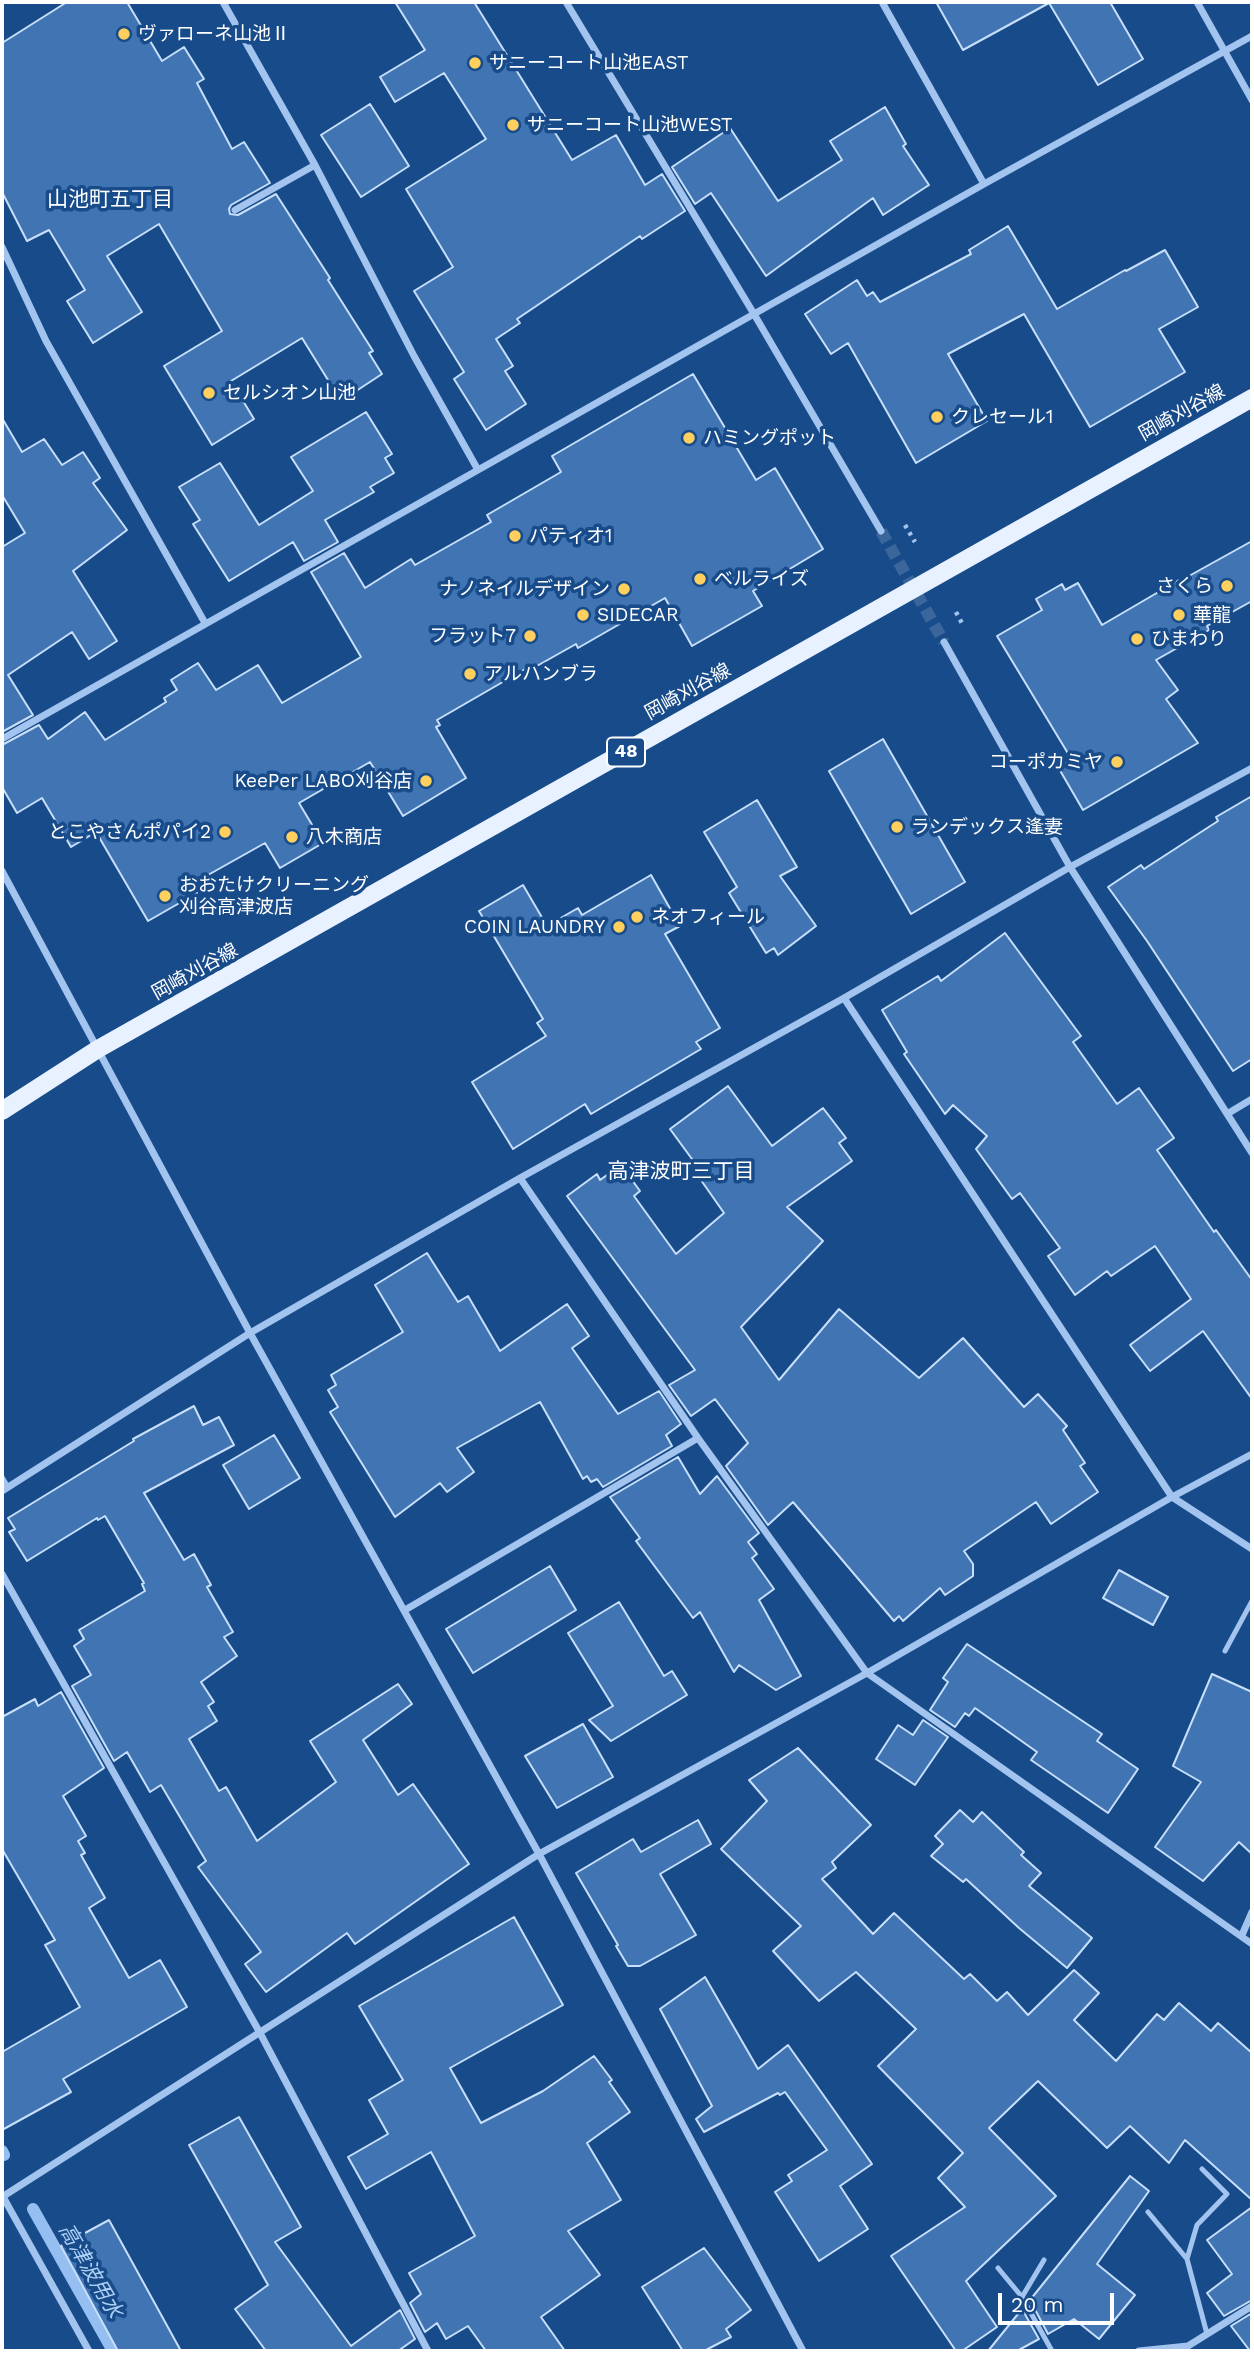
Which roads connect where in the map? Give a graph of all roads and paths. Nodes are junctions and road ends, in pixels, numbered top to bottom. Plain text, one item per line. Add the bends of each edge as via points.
1 (223, 2) edge
2 (566, 2) edge
3 (882, 2) edge
4 (1197, 2) edge
5 (1252, 36) edge
6 (1226, 52) junction
7 (1252, 100) edge
8 (315, 165) junction
9 (984, 184) junction
10 (235, 210) dead end
11 (2, 247) edge
12 (754, 314) junction
13 (1252, 398) edge
14 (478, 470) junction
15 (881, 531) tunnel mouth
16 (205, 622) junction
17 (943, 642) tunnel mouth
18 (2, 739) edge
19 (1252, 768) edge
20 (1070, 867) junction
21 (2, 871) edge
22 (844, 998) junction
23 (99, 1049) junction
24 (1252, 1099) edge
25 (2, 1111) edge
26 (1227, 1114) junction
27 (1252, 1153) edge
28 (520, 1178) junction
29 (250, 1333) junction
30 (698, 1438) junction
31 (1252, 1454) edge
32 (2, 1477) edge
33 (5, 1489) edge
34 (1172, 1497) junction
35 (1252, 1549) edge
36 (2, 1574) edge
37 (1252, 1601) edge
38 (405, 1610) junction
39 (1226, 1651) dead end
40 (867, 1673) junction
41 (539, 1854) junction
42 (1252, 1912) edge
43 (1242, 1936) junction
44 (1252, 1944) edge
45 (260, 2033) junction
46 (1202, 2169) dead end
47 (2, 2196) edge
48 (1148, 2212) dead end
49 (1187, 2259) junction
50 (1044, 2260) dead end
51 (998, 2268) dead end
52 (1022, 2297) junction
53 (1252, 2306) edge
54 (1207, 2334) junction
55 (1191, 2349) edge
56 (89, 2351) edge
57 (428, 2351) edge
58 (803, 2351) edge
59 (1052, 2351) edge
60 (1139, 2351) edge

1 - 8 street
2 - 12 street
3 - 9 street
4 - 6 street
5 - 6 street
6 - 7 street
6 - 9 street
8 - 10 street
8 - 14 street
9 - 12 street
11 - 16 street via 46,341
12 - 14 street
12 - 15 street
13 - 23 main road, 岡崎刈谷線 / 48
14 - 16 street
16 - 18 street
17 - 20 street
19 - 20 street
20 - 22 street
20 - 26 street
21 - 23 street
22 - 28 street
22 - 34 street
23 - 25 main road, 岡崎刈谷線 / 48
23 - 29 street
24 - 26 street
26 - 27 street
28 - 29 street
28 - 30 street
29 - 33 street
29 - 38 street
30 - 38 street
30 - 40 street
31 - 34 street
32 - 33 lane
34 - 35 street
34 - 40 street
36 - 45 street
37 - 39 lane
38 - 41 street
40 - 41 street
40 - 43 street
41 - 45 street
41 - 58 street
42 - 43 street
43 - 44 street
45 - 47 street
45 - 57 street
46 - 49 lane via 1227,2194 1197,2225
47 - 56 street
48 - 49 lane
49 - 54 lane
50 - 52 lane
51 - 52 lane
52 - 59 lane
53 - 54 street
54 - 55 street
55 - 60 street

